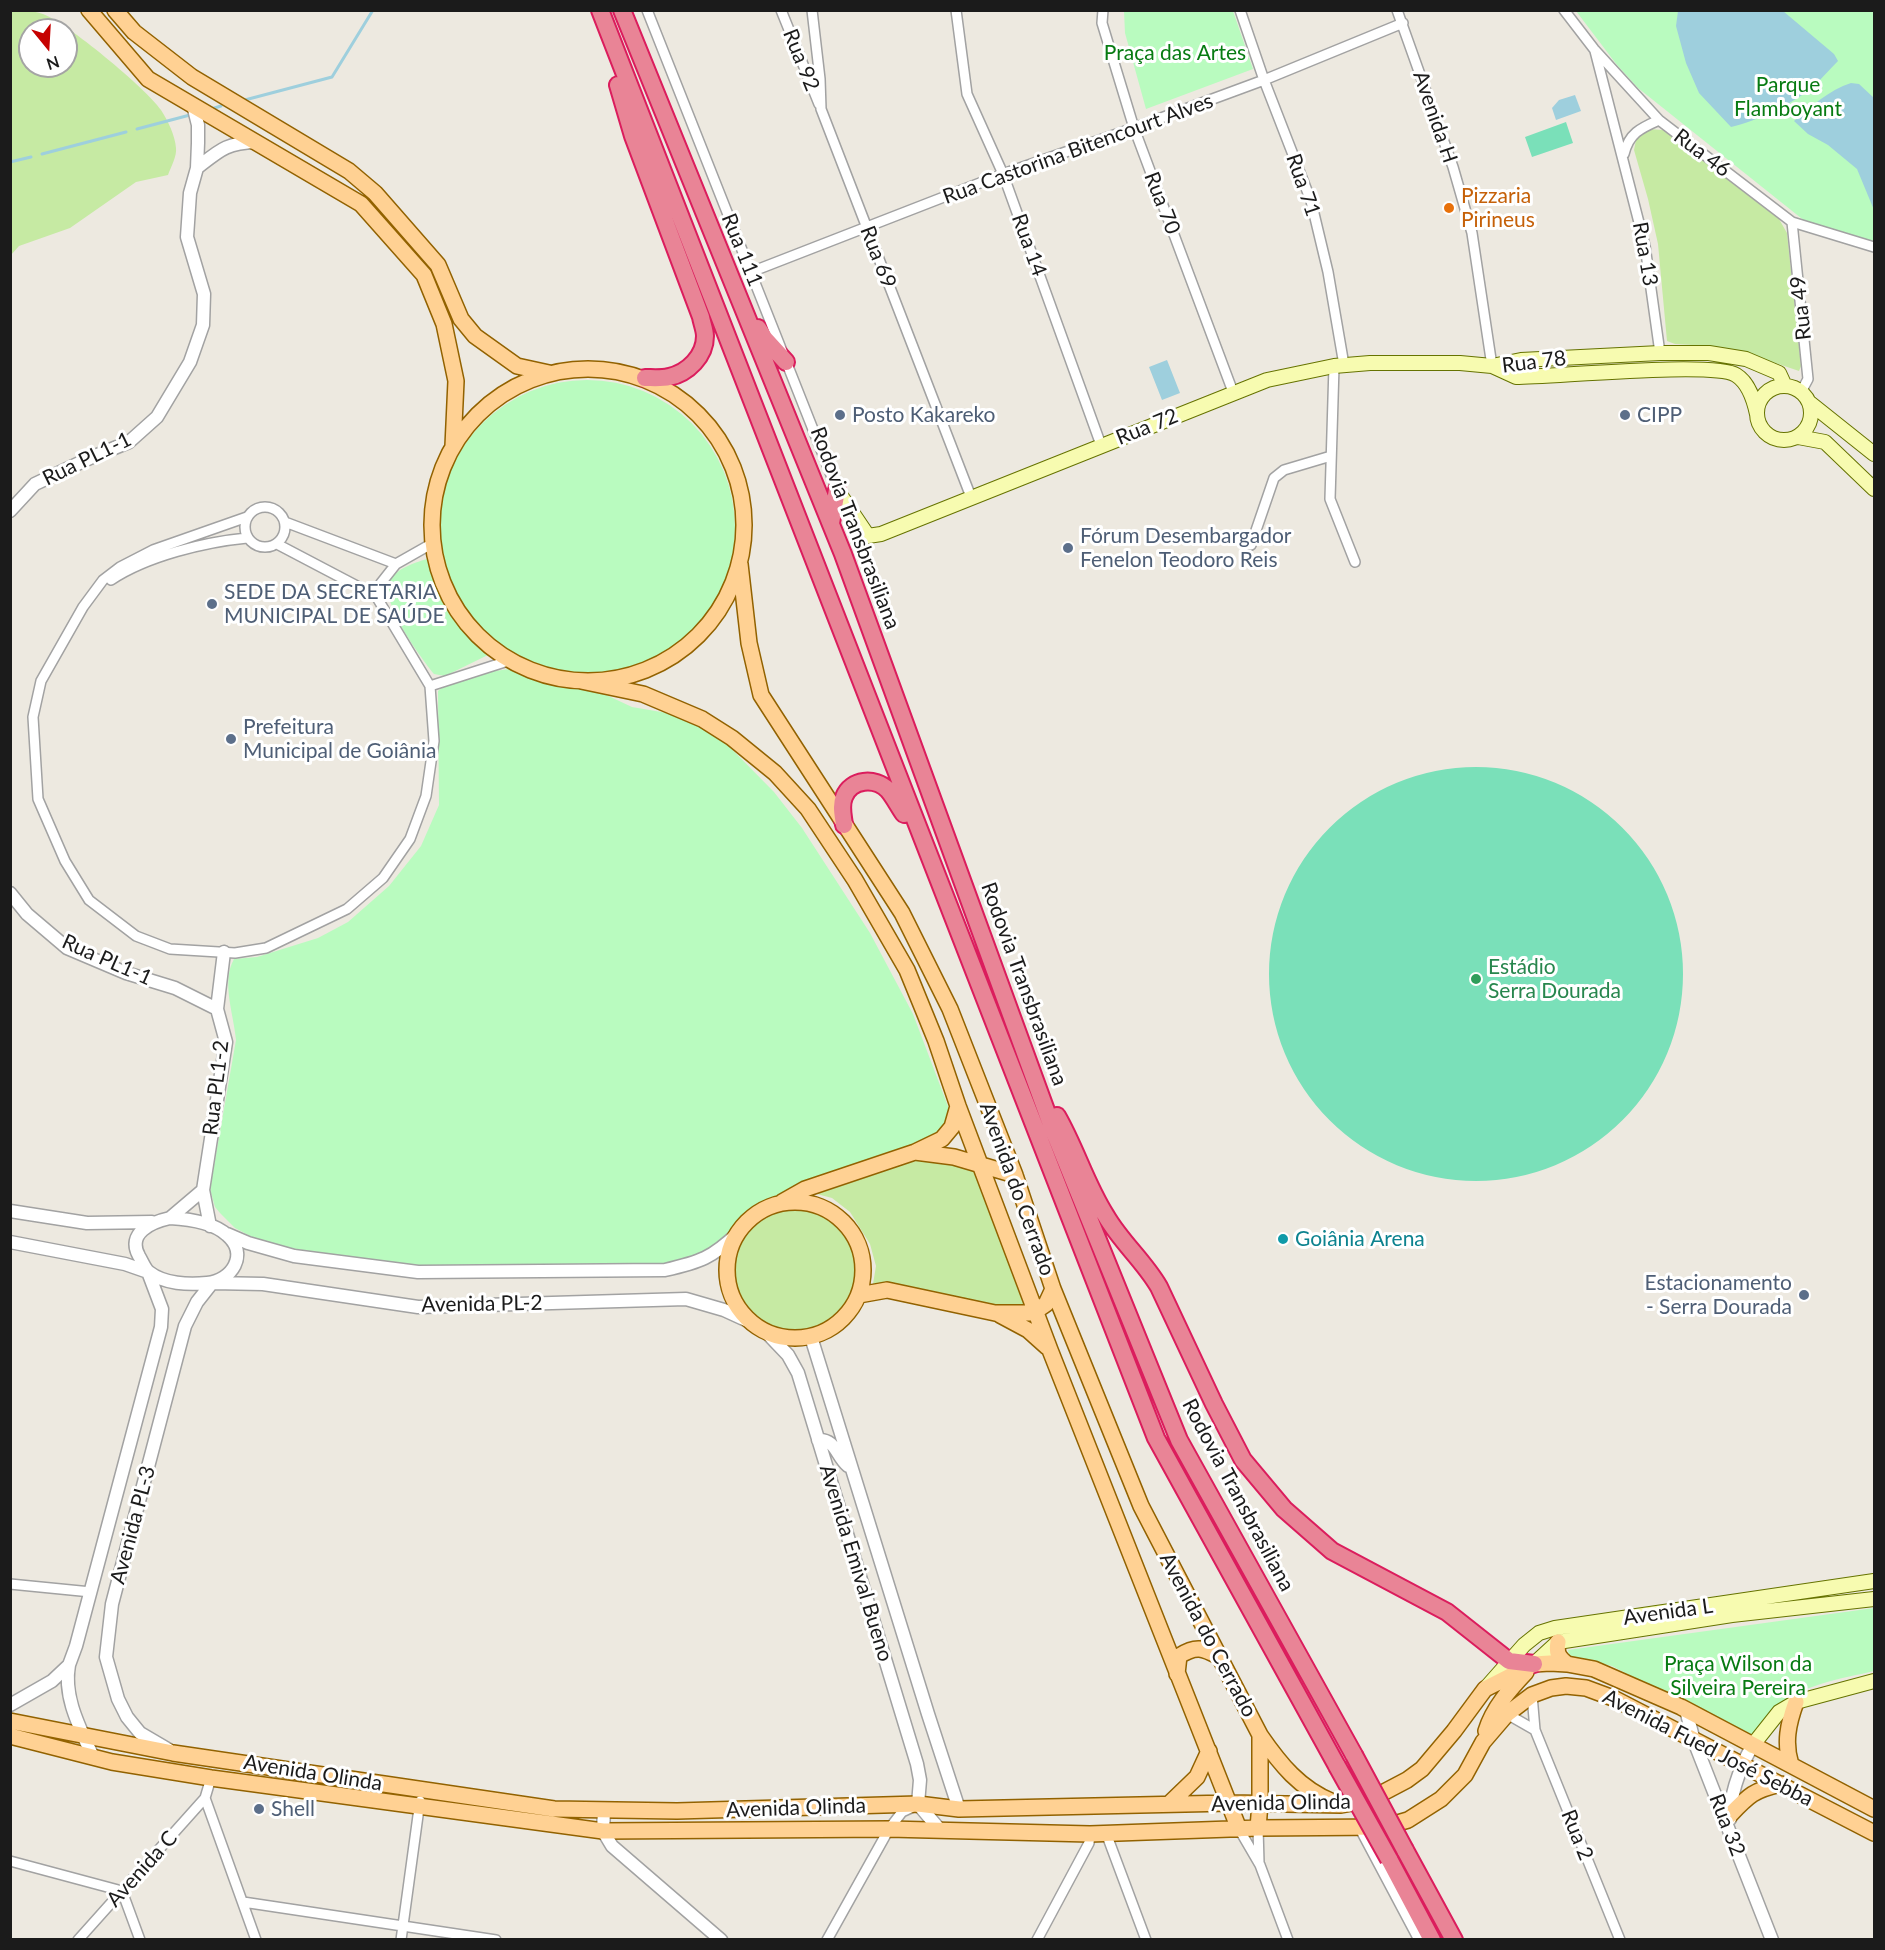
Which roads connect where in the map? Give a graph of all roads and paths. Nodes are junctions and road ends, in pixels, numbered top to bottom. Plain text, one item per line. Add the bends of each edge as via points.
1 (89, 10) edge
2 (115, 10) edge
3 (600, 10) edge
4 (622, 10) edge
5 (647, 10) edge
6 (781, 10) edge
7 (812, 10) edge
8 (956, 10) edge
9 (1103, 10) edge
10 (1240, 10) edge
11 (1397, 10) edge
12 (1564, 10) edge
13 (1403, 23) junction
14 (607, 28) junction
15 (1594, 48) junction
16 (1264, 80) junction
17 (193, 105) junction
18 (820, 109) junction
19 (1659, 120) junction
20 (1134, 129) junction
21 (256, 142) junction
22 (1623, 156) junction
23 (197, 168) junction
24 (1003, 174) junction
25 (1792, 222) junction
26 (866, 227) junction
27 (1875, 246) edge
28 (752, 272) junction
29 (734, 285) junction
30 (1660, 353) junction
31 (786, 362) junction
32 (1339, 366) junction
33 (1492, 366) junction
34 (549, 373) junction
35 (645, 378) junction
36 (1785, 386) junction
37 (1233, 392) junction
38 (1806, 397) junction
39 (1757, 414) junction
40 (1798, 437) junction
41 (1101, 445) junction
42 (453, 446) junction
43 (1875, 454) edge
44 (1331, 456) junction
45 (1875, 489) edge
46 (837, 490) junction
47 (971, 497) junction
48 (10, 511) edge
49 (247, 517) junction
50 (285, 522) junction
51 (831, 524) junction
52 (247, 538) junction
53 (433, 543) junction
54 (277, 544) junction
55 (1251, 544) dead end
56 (1355, 562) dead end
57 (396, 564) junction
58 (741, 564) junction
59 (99, 588) junction
60 (376, 596) junction
61 (511, 660) junction
62 (581, 681) junction
63 (430, 686) junction
64 (844, 825) junction
65 (922, 843) junction
66 (10, 893) edge
67 (224, 952) junction
68 (218, 1009) junction
69 (1037, 1086) junction
70 (958, 1106) junction
71 (915, 1152) junction
72 (980, 1165) junction
73 (1015, 1175) junction
74 (203, 1190) junction
75 (778, 1204) junction
76 (10, 1210) edge
77 (171, 1218) junction
78 (153, 1222) junction
79 (210, 1226) junction
80 (738, 1233) junction
81 (227, 1234) junction
82 (10, 1242) edge
83 (148, 1272) junction
84 (212, 1283) junction
85 (1053, 1289) junction
86 (859, 1295) junction
87 (1036, 1312) junction
88 (995, 1313) junction
89 (748, 1321) junction
90 (767, 1333) junction
91 (811, 1337) junction
92 (1050, 1350) junction
93 (818, 1440) junction
94 (851, 1469) junction
95 (1875, 1581) edge
96 (10, 1584) edge
97 (91, 1592) junction
98 (1875, 1599) edge
99 (1732, 1609) junction
100 (1558, 1642) junction
101 (1222, 1659) junction
102 (1509, 1661) junction
103 (1534, 1664) junction
104 (1567, 1664) junction
105 (69, 1665) junction
106 (1177, 1674) junction
107 (1875, 1681) edge
108 (1485, 1689) junction
109 (1532, 1695) junction
110 (900, 1702) junction
111 (1796, 1702) junction
112 (10, 1705) edge
113 (1686, 1710) junction
114 (928, 1714) junction
115 (1507, 1714) junction
116 (10, 1721) edge
117 (1535, 1730) junction
118 (83, 1735) junction
119 (1260, 1735) junction
120 (10, 1736) edge
121 (1694, 1741) junction
122 (1483, 1742) junction
123 (1752, 1746) junction
124 (1209, 1751) junction
125 (173, 1753) junction
126 (207, 1756) junction
127 (93, 1757) junction
128 (237, 1761) junction
129 (1742, 1764) junction
130 (1791, 1765) junction
131 (207, 1777) junction
132 (235, 1780) junction
133 (1781, 1784) junction
134 (423, 1790) junction
135 (205, 1798) junction
136 (1230, 1803) junction
137 (1260, 1803) junction
138 (918, 1804) junction
139 (1168, 1804) junction
140 (1341, 1805) junction
141 (419, 1806) junction
142 (960, 1809) junction
143 (1875, 1809) edge
144 (604, 1811) junction
145 (1730, 1815) junction
146 (1359, 1827) junction
147 (1258, 1828) junction
148 (889, 1829) junction
149 (1239, 1829) junction
150 (940, 1830) junction
151 (603, 1831) junction
152 (1089, 1833) junction
153 (1106, 1833) junction
154 (1875, 1833) edge
155 (1731, 1835) junction
156 (10, 1862) edge
157 (1260, 1865) junction
158 (122, 1891) junction
159 (243, 1902) junction
160 (401, 1926) junction
161 (78, 1940) edge
162 (140, 1940) edge
163 (256, 1940) edge
164 (401, 1940) edge
165 (496, 1940) edge
166 (721, 1940) edge
167 (826, 1940) edge
168 (1036, 1940) edge
169 (1146, 1940) edge
170 (1288, 1940) edge
171 (1419, 1940) edge
172 (1432, 1940) edge
173 (1454, 1940) edge
174 (1620, 1940) edge
175 (1772, 1940) edge

1 - 17 main road via 148,79
2 - 34 main road via 134,32 192,77 348,171 375,193 438,265 461,319 475,336 517,366
3 - 14 highway, Rodovia Transbrasiliana
4 - 29 highway, Rodovia Transbrasiliana
5 - 28 street, Rua 111
6 - 18 street, Rua 92
7 - 18 street, Rua 69
8 - 24 street, Rua 14 via 967,94
9 - 20 street, Rua 70 via 1102,23
10 - 16 street, Rua 71
11 - 13 street, Avenida H
12 - 15 street, Rua 46
13 - 16 street, Rua Castorina Bitencourt Alves
13 - 33 street, Avenida H via 1472,233
14 - 35 highway via 613,66 633,136 705,336 702,351 685,371 669,377
14 - 65 highway, Rodovia Transbrasiliana
15 - 19 street, Rua 46
15 - 22 street, Rua 13
16 - 20 street, Rua Castorina Bitencourt Alves
16 - 32 street, Rua 71 via 1311,201 1328,272
17 - 21 main road
17 - 23 street, Rua PL1-1 via 198,124
18 - 26 street, Rua 69
19 - 22 street via 1636,131
19 - 25 street, Rua 46
20 - 24 street, Rua Castorina Bitencourt Alves
20 - 37 street, Rua 70
21 - 23 street via 223,148
21 - 42 main road via 361,204 424,275 444,324 456,381
22 - 30 street, Rua 13 via 1645,246
23 - 48 street, Rua PL1-1 via 190,193 187,237 204,294 203,325 190,362 156,417 129,442 35,484
24 - 26 street, Rua Castorina Bitencourt Alves
24 - 41 street, Rua 14
25 - 27 street, Rua 46
25 - 38 street, Rua 49 via 1808,379
26 - 28 street, Rua Castorina Bitencourt Alves
26 - 47 street, Rua 69
28 - 31 street, Rua 111
29 - 31 highway via 765,339
29 - 51 highway, Rodovia Transbrasiliana
30 - 33 main road, Rua 78 via 1521,360
30 - 36 main road, Rua 78 via 1709,353 1746,359 1779,373
31 - 46 street, Rua 111
32 - 33 main road, Rua 72
32 - 37 main road, Rua 72 via 1267,380
32 - 44 street, Rua 71
33 - 39 main road, Rua 78 via 1516,377 1702,368 1735,374 1752,394
34 - 35 main road via 606,369
34 - 42 main road via 511,389 478,413
35 - 58 main road via 685,400 717,433 738,474 746,519
36 - 38 main road
36 - 39 main road via 1768,391
37 - 41 main road, Rua 72
38 - 40 main road via 1812,410 1809,425
38 - 43 main road
39 - 40 main road via 1758,423 1770,436 1784,441
40 - 45 main road via 1825,442
41 - 47 main road, Rua 72
42 - 53 main road, Avenida do Cerrado via 437,482
44 - 55 street via 1284,470 1274,478
44 - 56 street, Rua 71 via 1330,500
46 - 47 main road, Rua 72 via 868,536
46 - 51 highway
49 - 50 street via 266,507 279,512
49 - 52 street
49 - 59 street via 153,549 120,567
50 - 54 street via 285,534
50 - 57 street
51 - 69 highway, Rodovia Transbrasiliana
52 - 54 street via 258,546
52 - 59 street via 215,541 157,559
53 - 57 street
53 - 61 main road, Avenida do Cerrado via 434,560 447,596 469,628
54 - 60 street
57 - 60 street
58 - 62 main road via 718,613 681,651 634,675
58 - 64 main road, Avenida do Cerrado via 749,644 761,695
59 - 67 street via 83,607 41,681 33,717 38,799 65,861 89,900 136,936 171,949
60 - 63 street
61 - 62 main road, Avenida do Cerrado via 537,673
61 - 63 street
62 - 70 main road, Avenida do Cerrado via 643,694 702,719 775,773 808,809 907,970
63 - 67 street via 434,741 426,796 410,839 383,878 347,909 266,948
64 - 65 highway via 842,805 847,791 858,783 872,782 888,790
64 - 73 main road, Avenida do Cerrado via 902,913 950,1009
65 - 172 highway, Rodovia Transbrasiliana, bridge via 1156,1438
66 - 68 street, Rua PL1-1 via 27,914 68,948 126,973 175,988
67 - 68 street, Rua PL1-2
68 - 74 street, Rua PL1-2 via 226,1042
69 - 102 highway via 1066,1133 1107,1218 1159,1287 1243,1460 1284,1509 1332,1551 1447,1612
69 - 173 highway, Rodovia Transbrasiliana, bridge via 1179,1440
70 - 71 main road via 952,1127 942,1138
70 - 72 main road, Avenida do Cerrado
71 - 72 main road
71 - 75 main road via 805,1189
72 - 73 main road
72 - 87 main road, Avenida do Cerrado
73 - 85 main road, Avenida do Cerrado
74 - 77 street
74 - 79 street, Rua PL1-2
75 - 80 main road via 755,1215
75 - 86 main road via 815,1205 846,1224 863,1258
76 - 78 street via 87,1223
77 - 78 street
77 - 79 street via 192,1219
78 - 83 street via 140,1231 136,1245
79 - 81 street
80 - 81 street, Avenida PL-2 via 722,1249 698,1262 665,1270 418,1272 294,1256
80 - 89 main road via 728,1255 727,1279 734,1302
81 - 84 street via 238,1255 236,1266 230,1275
82 - 83 street
83 - 84 street via 181,1283
83 - 97 street, Avenida PL-3 via 162,1309 161,1327
84 - 89 street, Avenida PL-2 via 263,1284 418,1307 686,1299
84 - 125 street, Avenida PL-3 via 196,1302 185,1326 112,1604 106,1657 127,1717 140,1733
85 - 87 main road via 1046,1304
85 - 101 main road, Avenida do Cerrado via 1141,1506
86 - 88 main road via 887,1290
86 - 91 main road via 848,1314
87 - 88 main road
87 - 92 main road, Avenida do Cerrado
88 - 92 main road via 1028,1330
89 - 90 main road
90 - 91 main road via 788,1338
90 - 93 street, Avenida Emival Bueno via 798,1373
91 - 94 street, Avenida Emival Bueno
92 - 106 main road, Avenida do Cerrado
93 - 94 street via 832,1443 840,1460
93 - 110 street, Avenida Emival Bueno
94 - 114 street, Avenida Emival Bueno
95 - 99 main road, Avenida L
96 - 97 street
97 - 105 street, Avenida PL-3
98 - 99 main road, Avenida L
99 - 100 main road, Avenida L
99 - 102 main road, Avenida L via 1555,1628 1539,1633
100 - 103 main road
100 - 104 main road via 1556,1652
101 - 106 main road via 1202,1648 1189,1650 1179,1656
101 - 119 main road, Avenida do Cerrado
102 - 103 highway
102 - 108 main road, Avenida L
103 - 104 main road, Avenida Fued José Sebba
103 - 108 main road, Avenida Olinda
103 - 109 main road
103 - 122 main road via 1507,1692 1488,1723
104 - 113 main road, Avenida Fued José Sebba via 1594,1669
105 - 112 street via 52,1681
105 - 118 street via 69,1699
106 - 124 main road, Avenida do Cerrado
107 - 111 main road
108 - 140 main road, Avenida Olinda via 1415,1775 1368,1800
109 - 115 main road, Avenida Fued José Sebba
109 - 117 street, Rua 2
109 - 121 main road, Avenida Fued José Sebba via 1558,1687 1586,1689 1613,1698
110 - 114 street via 913,1717
110 - 138 street, Avenida Emival Bueno via 920,1780
111 - 123 main road via 1779,1712
111 - 130 main road via 1787,1741
113 - 121 street, Rua 32
113 - 123 main road, Avenida Fued José Sebba
114 - 142 street, Avenida Emival Bueno
115 - 117 street
115 - 122 main road, Avenida Olinda
116 - 118 main road, Avenida Olinda
117 - 174 street, Rua 2
118 - 125 main road, Avenida Olinda
118 - 127 street
119 - 137 main road, Avenida do Cerrado
119 - 140 main road via 1281,1765 1316,1795
120 - 127 main road, Avenida Olinda
121 - 129 main road, Avenida Fued José Sebba
121 - 155 street, Rua 32
122 - 146 main road, Avenida Olinda via 1465,1775 1441,1799 1408,1820 1384,1827
123 - 129 street
123 - 130 main road, Avenida Fued José Sebba
124 - 136 main road, Avenida do Cerrado
124 - 139 main road via 1197,1778
125 - 126 main road, Avenida Olinda
126 - 128 main road, Avenida Olinda
126 - 131 main road
127 - 131 main road, Avenida Olinda
128 - 132 main road
128 - 134 main road, Avenida Olinda
129 - 133 main road, Avenida Fued José Sebba
129 - 145 street
130 - 143 main road, Avenida Fued José Sebba
131 - 132 main road, Avenida Olinda
131 - 135 street, Avenida C
132 - 141 main road, Avenida Olinda
133 - 145 main road via 1751,1793
133 - 154 main road, Avenida Fued José Sebba
134 - 141 street
134 - 144 main road, Avenida Olinda via 554,1809
135 - 158 street, Avenida C
135 - 159 street
136 - 137 main road, Avenida Olinda
136 - 139 main road, Avenida Olinda
136 - 149 main road, Avenida do Cerrado
137 - 140 main road, Avenida Olinda
137 - 147 main road, Avenida do Cerrado
138 - 142 main road, Avenida Olinda
138 - 144 main road, Avenida Olinda
138 - 148 street via 902,1812
138 - 150 street
139 - 142 main road, Avenida Olinda
141 - 151 main road, Avenida Olinda
141 - 160 street
144 - 151 street
145 - 155 street
146 - 147 main road, Avenida Olinda
146 - 171 street
147 - 149 main road, Avenida Olinda
147 - 157 street
148 - 150 main road, Avenida Olinda
148 - 151 main road, Avenida Olinda
148 - 167 street
149 - 153 main road, Avenida Olinda
149 - 157 street
150 - 152 main road, Avenida Olinda
151 - 166 street via 612,1846
152 - 153 main road, Avenida Olinda
152 - 168 street via 1089,1843
153 - 169 street
155 - 175 street, Rua 32
156 - 158 street
157 - 170 street
158 - 161 street, Avenida C
158 - 162 street
159 - 160 street
159 - 163 street
160 - 164 street
160 - 165 street

